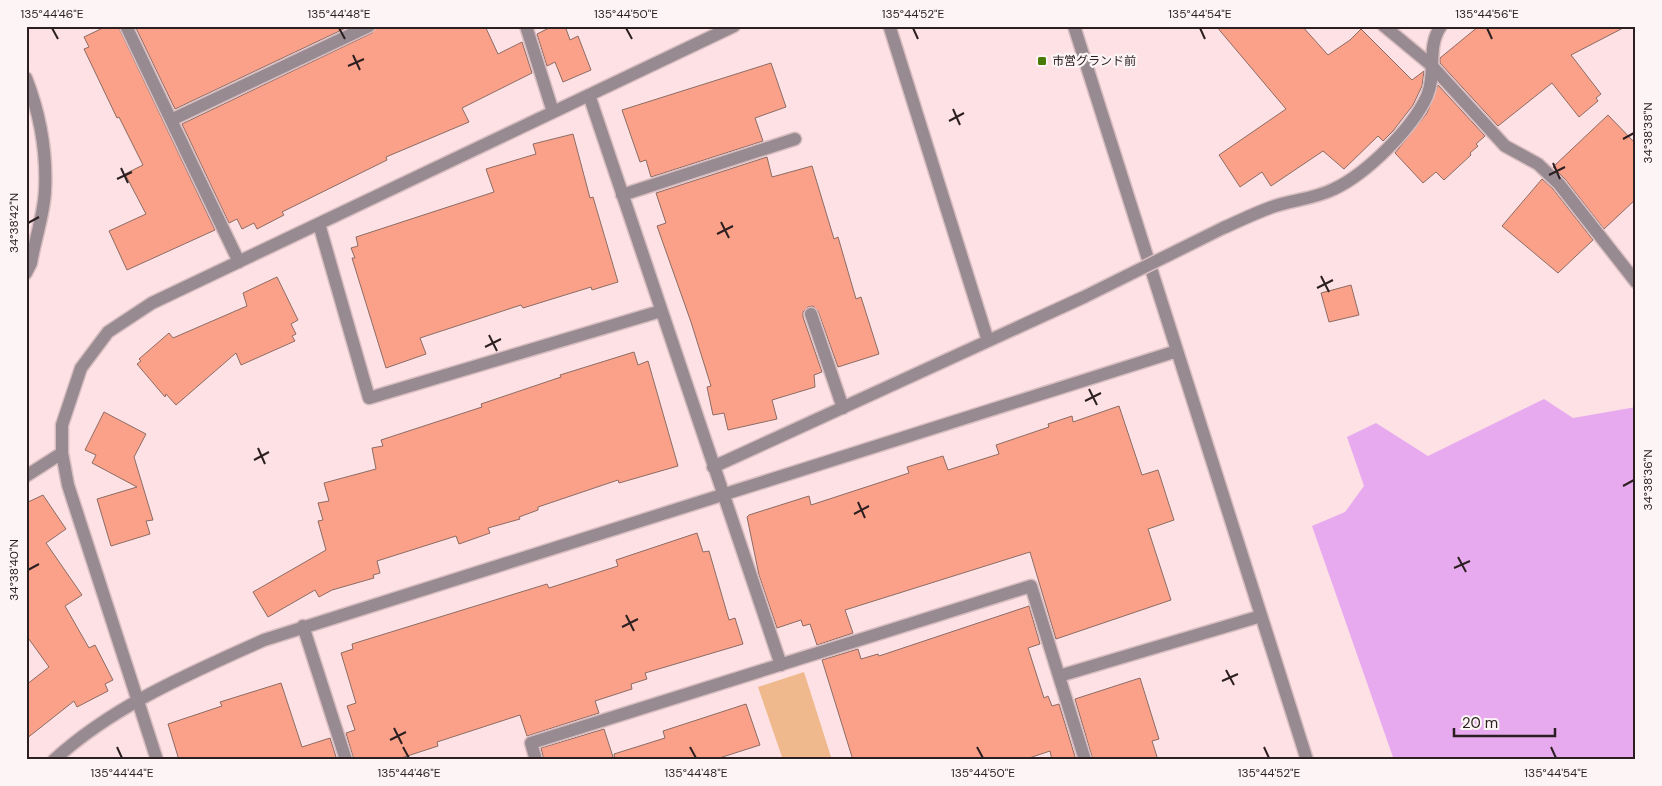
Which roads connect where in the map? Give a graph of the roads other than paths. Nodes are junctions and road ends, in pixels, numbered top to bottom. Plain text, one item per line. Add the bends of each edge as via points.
1 (126, 26) edge
2 (369, 26) edge
3 (526, 26) edge
4 (734, 26) edge
5 (1074, 26) edge
6 (1384, 26) edge
7 (1441, 26) edge
8 (890, 28) dead end
9 (1432, 65) junction
10 (26, 78) edge
11 (589, 95) junction
12 (553, 112) junction
13 (171, 120) junction
14 (795, 139) dead end
15 (622, 195) junction
16 (319, 224) junction
17 (239, 262) junction
18 (26, 273) edge
19 (1636, 282) edge
20 (661, 311) junction
21 (811, 314) dead end
22 (988, 341) junction
23 (1177, 351) junction
24 (844, 408) junction
25 (62, 453) junction
26 (713, 467) junction
27 (26, 476) edge
28 (722, 494) junction
29 (1261, 616) junction
30 (303, 626) junction
31 (781, 665) junction
32 (1060, 676) junction
33 (138, 702) junction
34 (54, 760) edge
35 (157, 760) edge
36 (346, 760) edge
37 (536, 760) edge
38 (1085, 760) edge
39 (1306, 760) edge

1 - 13 street
2 - 13 street
3 - 12 street
4 - 11 street
5 - 23 street
6 - 9 street
7 - 9 street via 1432,49
8 - 22 street
9 - 19 street via 1505,146 1538,164 1559,184
9 - 22 street, bridge via 1427,96 1392,145 1334,189 1308,199 1273,206
10 - 18 street via 38,110 45,192 31,263
11 - 12 street
11 - 15 street
12 - 16 street
13 - 17 street
14 - 15 street
15 - 20 street
16 - 17 street
16 - 20 street via 369,398
17 - 25 street via 152,302 108,332 81,368 62,425
20 - 26 street
21 - 24 street
22 - 24 street
23 - 28 street
23 - 29 street
24 - 26 street
25 - 27 street
25 - 33 street via 68,485
26 - 28 street
28 - 30 street
28 - 31 street
29 - 32 street
29 - 39 street
30 - 33 street via 163,686
30 - 36 street
31 - 32 street via 1031,586
31 - 37 street via 531,743
32 - 38 street
33 - 34 street via 106,721
33 - 35 street

